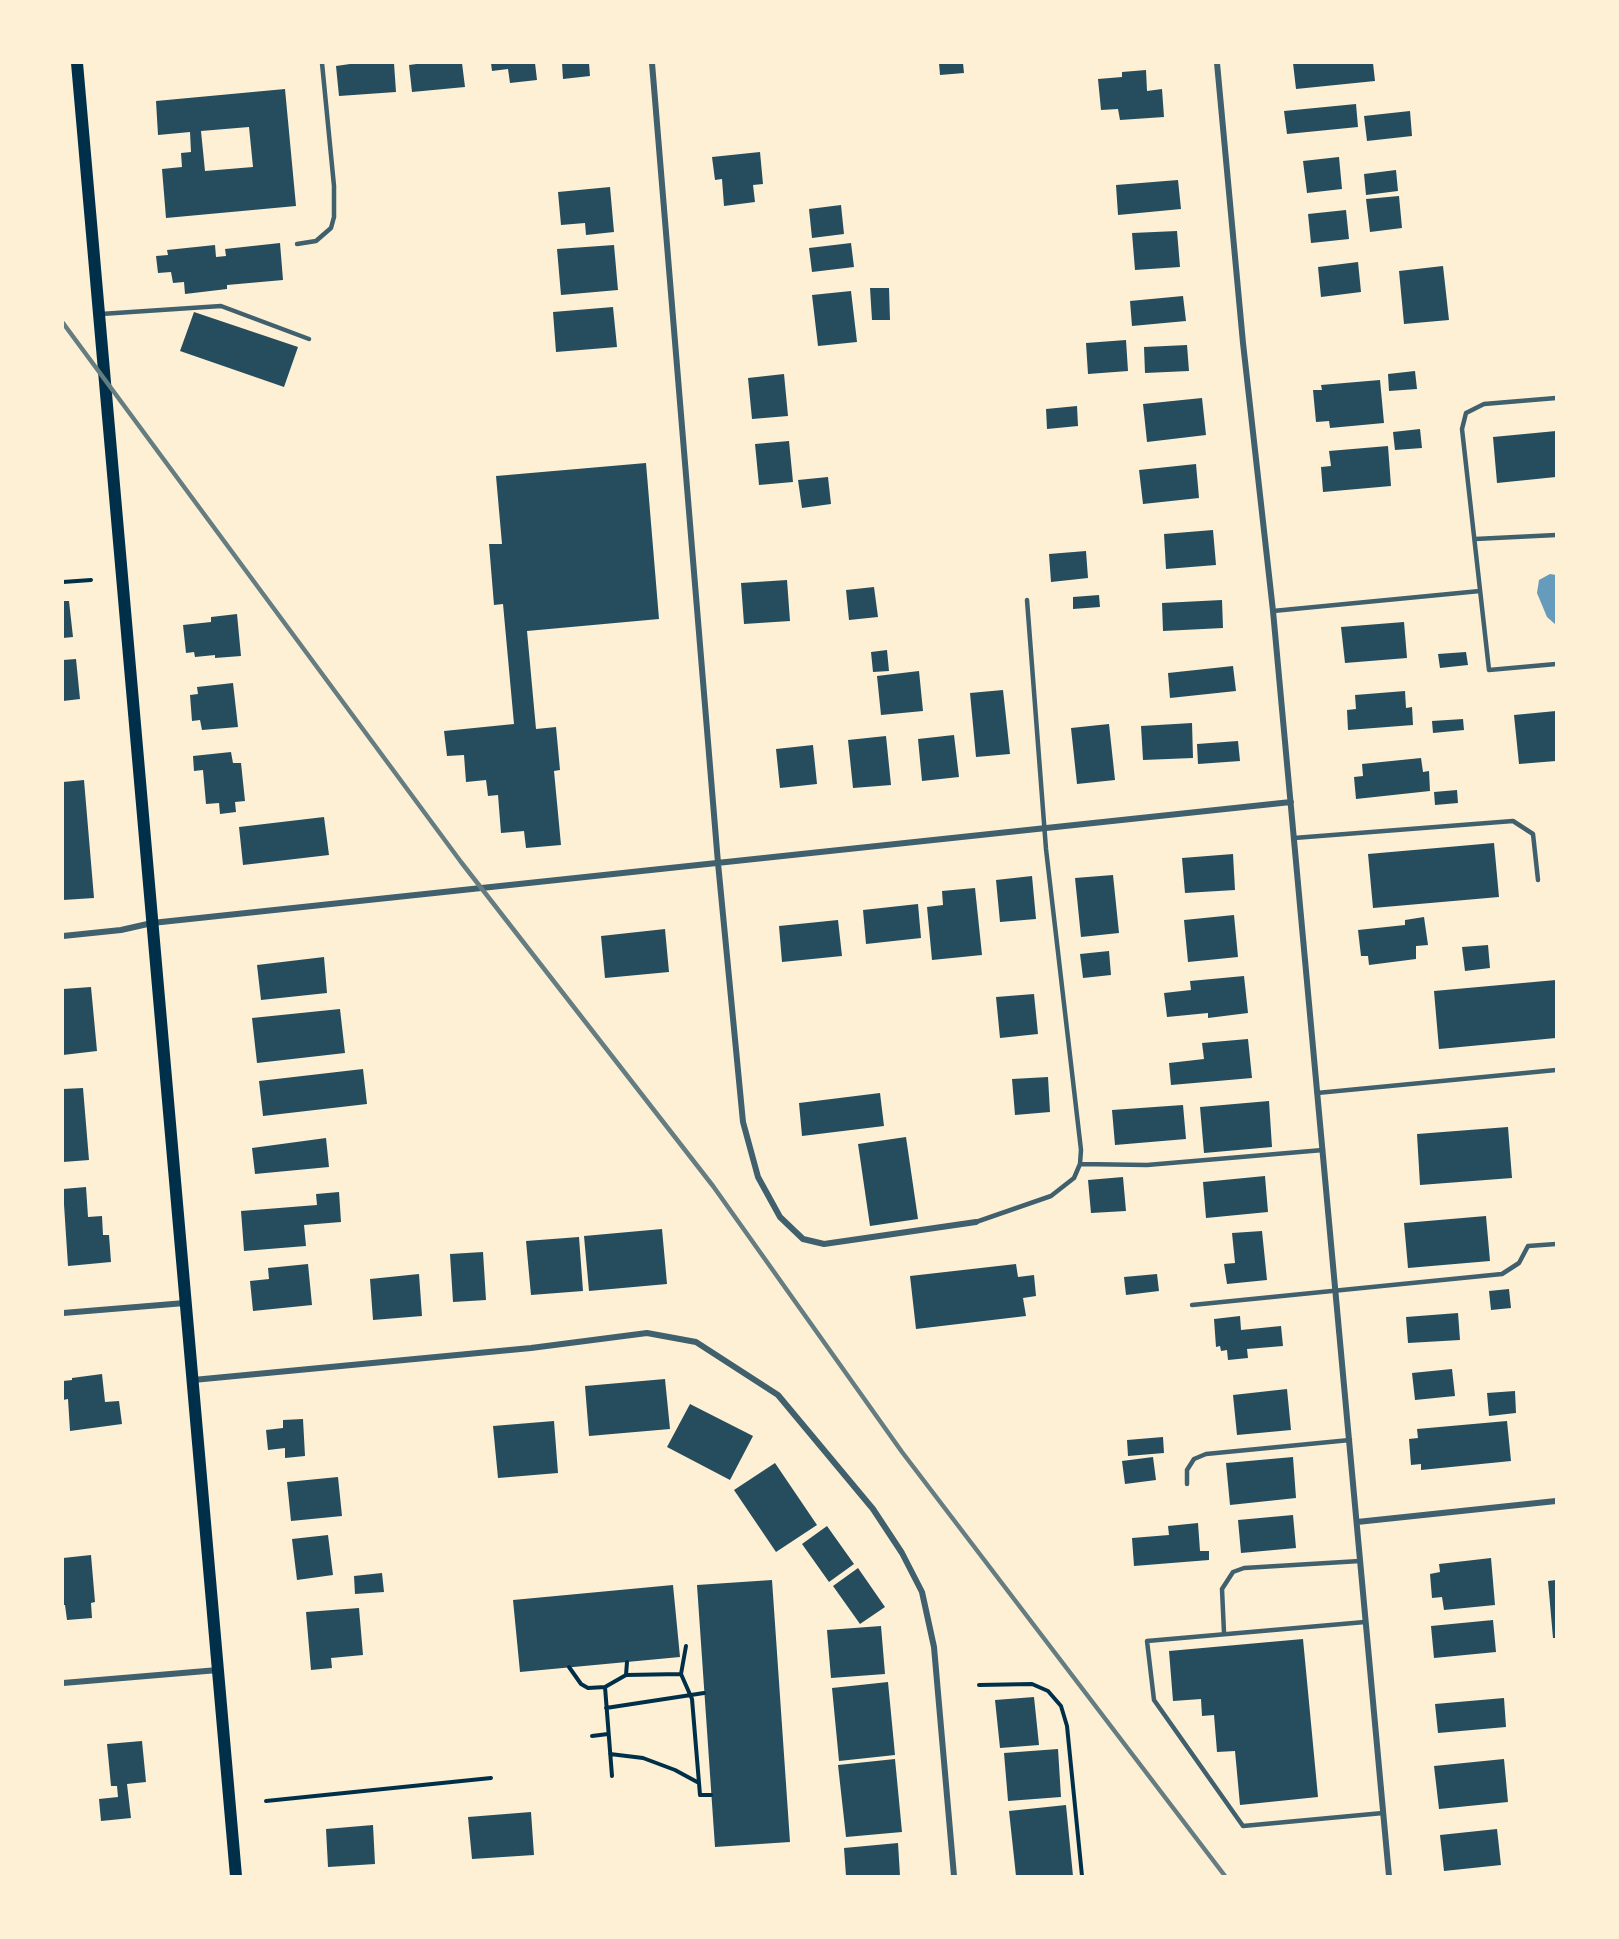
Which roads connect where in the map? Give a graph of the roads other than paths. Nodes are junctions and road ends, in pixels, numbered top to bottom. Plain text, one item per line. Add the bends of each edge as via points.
1 (77, 63) edge
2 (322, 63) edge
3 (652, 63) edge
4 (1217, 63) edge
5 (297, 244) dead end
6 (99, 315) junction
7 (309, 339) dead end
8 (1556, 398) edge
9 (1556, 535) edge
10 (1475, 539) junction
11 (1480, 591) junction
12 (1027, 600) dead end
13 (1273, 611) junction
14 (1556, 664) edge
15 (1291, 802) junction
16 (1045, 828) junction
17 (1294, 838) junction
18 (718, 863) junction
19 (1538, 880) dead end
20 (152, 923) junction
21 (63, 936) edge
22 (1556, 1070) edge
23 (1317, 1093) junction
24 (1323, 1150) junction
25 (1080, 1164) junction
26 (976, 1222) joint
27 (1556, 1244) edge
28 (1336, 1291) junction
29 (185, 1303) junction
30 (1192, 1305) dead end
31 (63, 1313) edge
32 (192, 1380) junction
33 (1350, 1440) junction
34 (1187, 1484) dead end
35 (1556, 1501) edge
36 (1357, 1522) junction
37 (1360, 1561) junction
38 (1365, 1623) junction
39 (1224, 1633) junction
40 (218, 1670) junction
41 (63, 1683) edge
42 (1383, 1813) junction
43 (236, 1876) edge
44 (954, 1876) edge
45 (1389, 1876) edge

1 - 6 main road
2 - 5 lane via 334,217 331,228 316,241
3 - 18 street
4 - 13 street
6 - 7 lane via 221,306
6 - 20 main road
8 - 10 lane via 1484,404 1466,413 1462,429
9 - 10 lane
10 - 11 lane
11 - 13 lane
11 - 14 lane via 1490,670
12 - 16 lane
13 - 15 street
15 - 16 street
15 - 17 street
16 - 18 street
16 - 25 lane
17 - 19 lane via 1513,821 1533,834
17 - 23 street
18 - 20 street
18 - 26 street via 743,1122 758,1177 780,1217 802,1239 824,1244
20 - 21 street
20 - 29 main road
22 - 23 lane
23 - 24 street
24 - 25 lane via 1147,1165
24 - 28 street
25 - 26 lane via 1074,1178 1051,1196
27 - 28 lane via 1528,1246 1519,1263 1502,1274
28 - 30 lane
28 - 33 street
29 - 31 street
29 - 32 main road
32 - 40 main road
32 - 44 street via 531,1348 647,1333 696,1342 778,1395 873,1509 922,1592 934,1647
33 - 34 lane via 1206,1454 1194,1459 1187,1470
33 - 36 street
35 - 36 street
36 - 37 street
37 - 38 street
37 - 39 lane via 1244,1568 1233,1572 1222,1589
38 - 39 lane
38 - 42 street
39 - 42 lane via 1147,1641 1154,1700 1244,1826
40 - 41 street
40 - 43 main road
42 - 45 street

